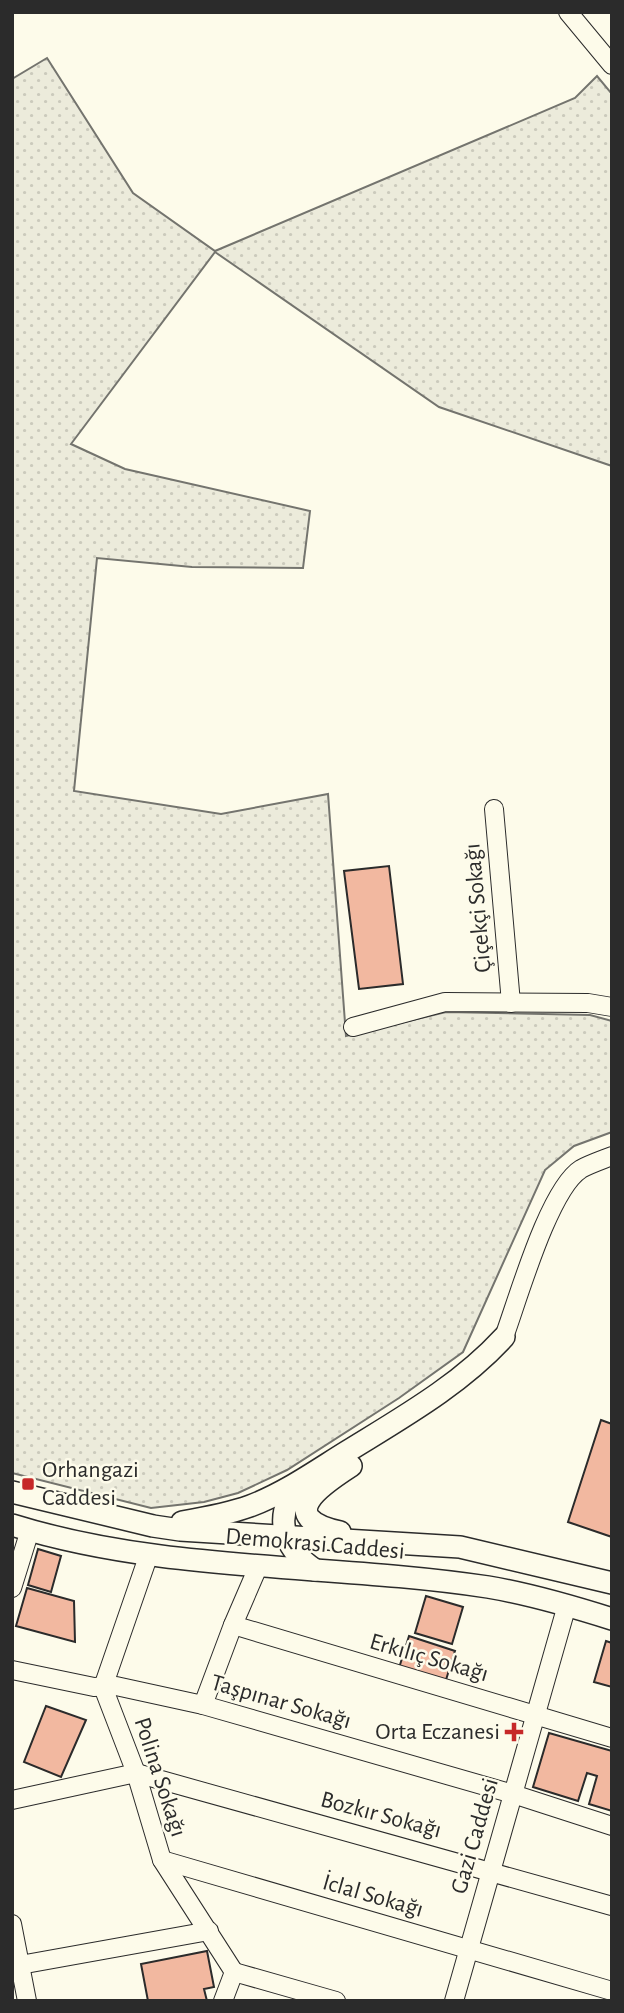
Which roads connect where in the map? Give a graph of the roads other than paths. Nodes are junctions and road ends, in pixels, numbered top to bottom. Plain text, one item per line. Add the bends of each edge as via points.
1 (568, 12) edge
2 (612, 65) edge
3 (494, 808) dead end
4 (511, 1003) junction
5 (612, 1007) edge
6 (353, 1027) dead end
7 (612, 1156) edge
8 (504, 1337) junction
9 (309, 1475) junction
10 (12, 1492) edge
11 (153, 1526) junction
12 (21, 1527) edge
13 (286, 1536) junction
14 (386, 1542) junction
15 (149, 1554) junction
16 (536, 1565) junction
17 (258, 1567) junction
18 (315, 1570) junction
19 (612, 1583) edge
20 (12, 1588) edge
21 (568, 1605) junction
22 (612, 1619) edge
23 (233, 1625) junction
24 (12, 1670) edge
25 (103, 1687) junction
26 (203, 1705) junction
27 (536, 1715) junction
28 (612, 1738) edge
29 (136, 1773) junction
30 (513, 1794) junction
31 (12, 1800) edge
32 (612, 1826) edge
33 (162, 1860) junction
34 (491, 1871) junction
35 (612, 1906) edge
36 (12, 1924) edge
37 (209, 1931) junction
38 (468, 1950) junction
39 (20, 1965) junction
40 (234, 1972) junction
41 (612, 1991) edge
42 (27, 2001) edge
43 (223, 2001) edge
44 (336, 2001) edge
45 (454, 2001) edge

1 - 2 street
3 - 4 street, Çiçekçi Sokağı
4 - 5 street
4 - 6 street via 445,1002
7 - 8 street via 581,1170 563,1187
8 - 9 main road via 445,1389
8 - 14 main road via 492,1364 475,1383 310,1496 308,1513 322,1528
9 - 11 main road via 252,1506
9 - 13 main road via 285,1506
10 - 11 main road, Demokrasi Caddesi
11 - 13 main road, Demokrasi Caddesi
12 - 15 main road, Demokrasi Caddesi via 88,1545
12 - 20 street
13 - 14 main road, Demokrasi Caddesi
13 - 18 main road via 303,1562
14 - 16 main road, Demokrasi Caddesi via 460,1547
15 - 17 main road, Demokrasi Caddesi
15 - 25 street
16 - 19 main road, Demokrasi Caddesi
16 - 21 main road via 564,1584
17 - 18 main road, Demokrasi Caddesi
17 - 23 street
18 - 21 main road, Demokrasi Caddesi via 491,1588
21 - 22 main road, Demokrasi Caddesi
21 - 27 street, Gazi Caddesi
23 - 26 street
23 - 27 street, Erkılıç Sokağı
24 - 25 street, Taşpınar Sokağı
25 - 26 street, Taşpınar Sokağı
25 - 29 street, Polina Sokağı
26 - 30 street, Taşpınar Sokağı
27 - 28 street, Erkılıç Sokağı
27 - 30 street, Gazi Caddesi
29 - 31 street
29 - 33 street, Polina Sokağı
29 - 34 street, Bozkır Sokağı
30 - 32 street, Taşpınar Sokağı
30 - 34 street, Gazi Caddesi
33 - 37 street, Polina Sokağı
33 - 38 street, İclal Sokağı
34 - 35 street, Bozkır Sokağı
34 - 38 street, Gazi Caddesi
36 - 39 street
37 - 39 street
37 - 40 street, Polina Sokağı
38 - 41 street, İclal Sokağı
38 - 45 street, Gazi Caddesi
39 - 42 street
40 - 43 street
40 - 44 street

